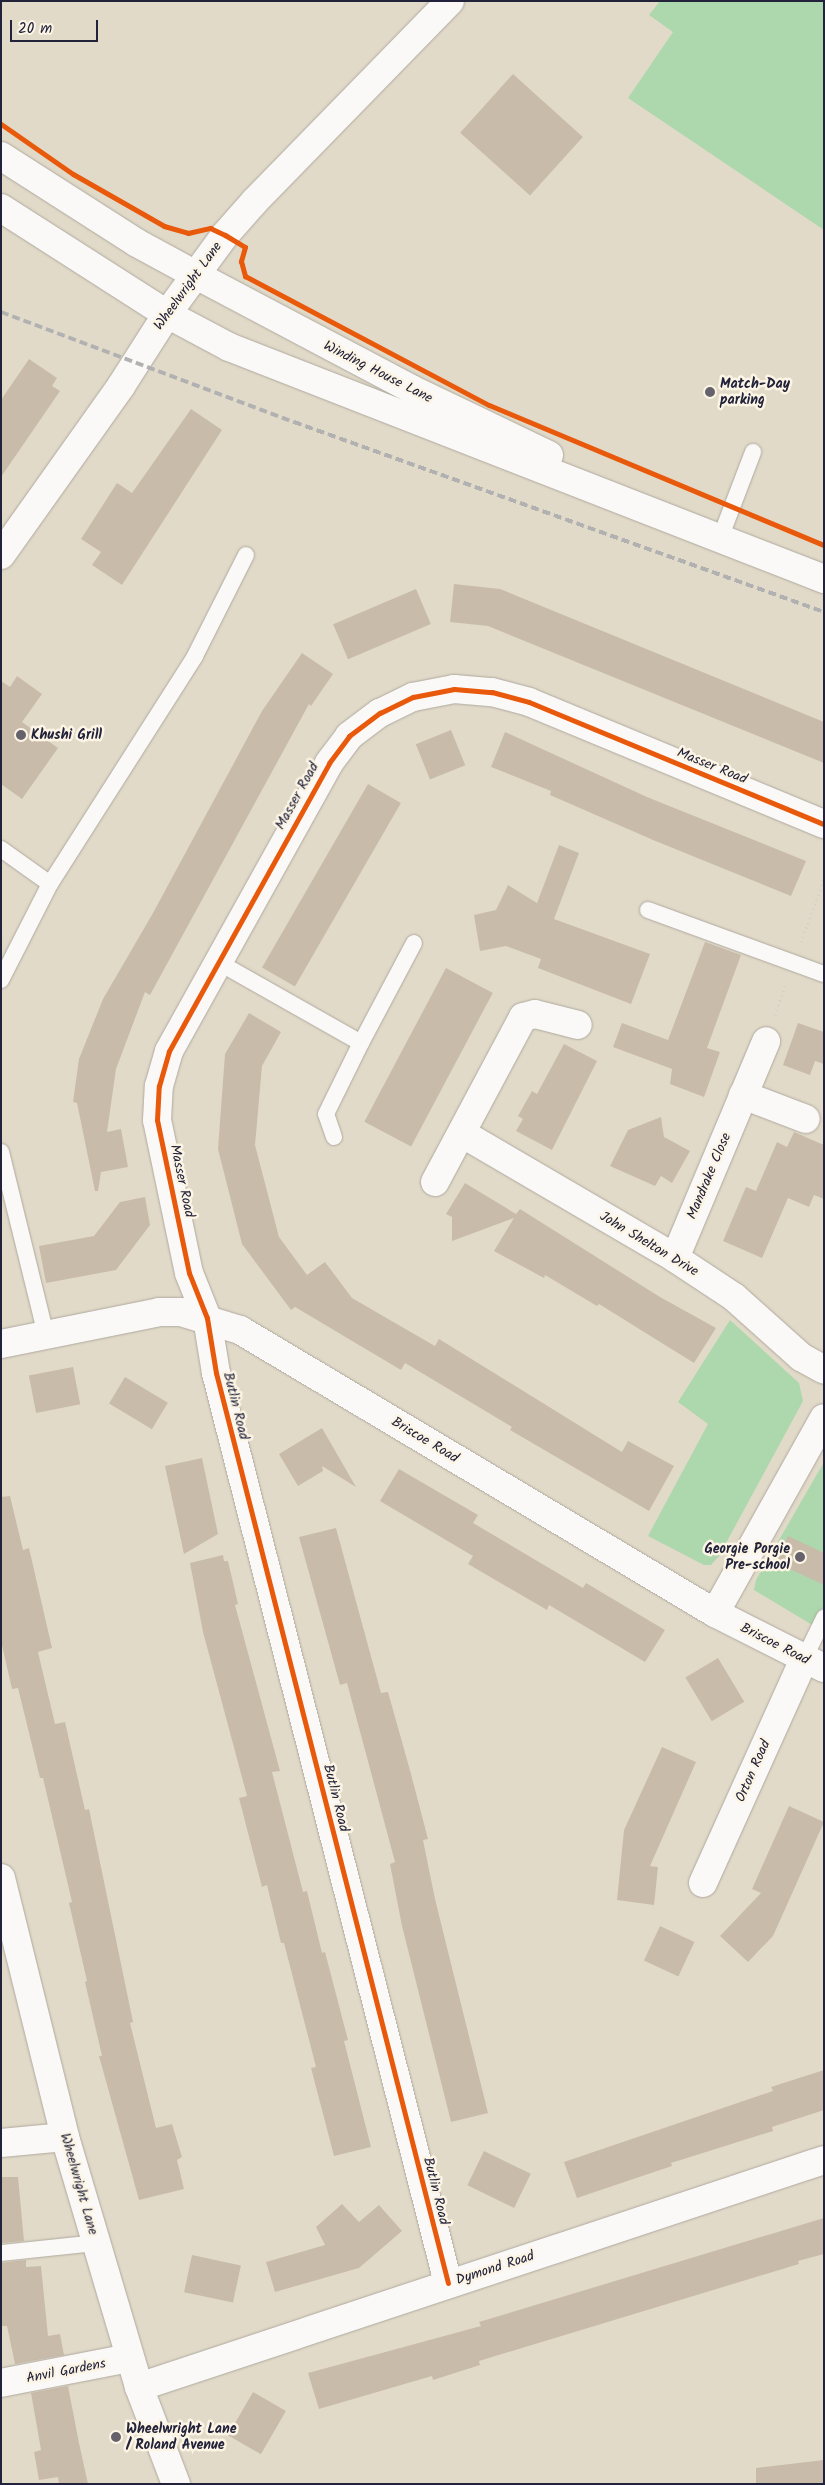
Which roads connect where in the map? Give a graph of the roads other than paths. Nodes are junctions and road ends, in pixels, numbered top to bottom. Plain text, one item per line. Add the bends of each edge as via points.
1 (450, 1) edge
2 (1, 156) edge
3 (1, 208) edge
4 (196, 276) junction
5 (167, 314) junction
6 (753, 452) dead end
7 (722, 536) junction
8 (5, 542) edge
9 (246, 554) dead end
10 (770, 559) junction
11 (824, 580) edge
12 (824, 824) edge
13 (1, 850) edge
14 (50, 884) junction
15 (648, 910) dead end
16 (414, 943) dead end
17 (218, 962) junction
18 (824, 974) edge
19 (1, 980) edge
20 (578, 1026) dead end
21 (766, 1041) dead end
22 (361, 1043) junction
23 (743, 1094) junction
24 (806, 1119) dead end
25 (463, 1134) junction
26 (334, 1137) dead end
27 (1, 1152) edge
28 (435, 1182) dead end
29 (675, 1258) junction
30 (207, 1318) junction
31 (46, 1335) junction
32 (1, 1344) edge
33 (824, 1370) edge
34 (824, 1418) edge
35 (715, 1613) junction
36 (824, 1618) edge
37 (814, 1664) edge
38 (1, 1878) edge
39 (703, 1883) dead end
40 (65, 2137) junction
41 (1, 2142) edge
42 (824, 2160) edge
43 (96, 2244) junction
44 (1, 2253) edge
45 (448, 2283) junction
46 (130, 2358) junction
47 (1, 2383) edge
48 (139, 2387) junction
49 (176, 2484) edge

1 - 4 street, Wheelwright Lane via 255,201
2 - 4 street, Winding House Lane via 137,243
3 - 5 street, Winding House Lane
4 - 5 street, Wheelwright Lane
4 - 7 street, Winding House Lane via 411,389
5 - 8 street, Wheelwright Lane via 121,386
5 - 10 street, Winding House Lane via 229,347
6 - 7 lane
7 - 10 street, Winding House Lane
9 - 14 lane via 195,656
10 - 11 street, Winding House Lane
12 - 17 street, Masser Road via 530,702 492,692 454,689 413,697 380,713 349,736 329,763
13 - 14 lane
14 - 19 lane
15 - 18 lane
16 - 22 lane
17 - 22 lane
17 - 30 street, Masser Road via 169,1051 159,1086 158,1112 189,1273
20 - 25 street via 535,1014 524,1017
21 - 23 street, Mandrake Close
22 - 26 lane via 326,1114
23 - 24 street
23 - 29 street, Mandrake Close
25 - 28 street
25 - 29 street, John Shelton Drive
27 - 31 lane
29 - 33 street, John Shelton Drive via 734,1297 801,1357
30 - 31 street, Briscoe Road via 181,1312 160,1312
30 - 35 street, Briscoe Road via 240,1330
30 - 45 street, Butlin Road via 216,1373
31 - 32 street, Briscoe Road
34 - 35 street
35 - 37 street, Briscoe Road
36 - 37 lane
37 - 39 street, Orton Road
38 - 40 street, Wheelwright Lane
40 - 41 street
40 - 43 street, Wheelwright Lane
42 - 45 street, Dymond Road
43 - 44 lane
43 - 46 street, Wheelwright Lane
45 - 48 street, Dymond Road
46 - 47 street, Anvil Gardens
46 - 48 street, Wheelwright Lane
48 - 49 street, Wheelwright Lane

